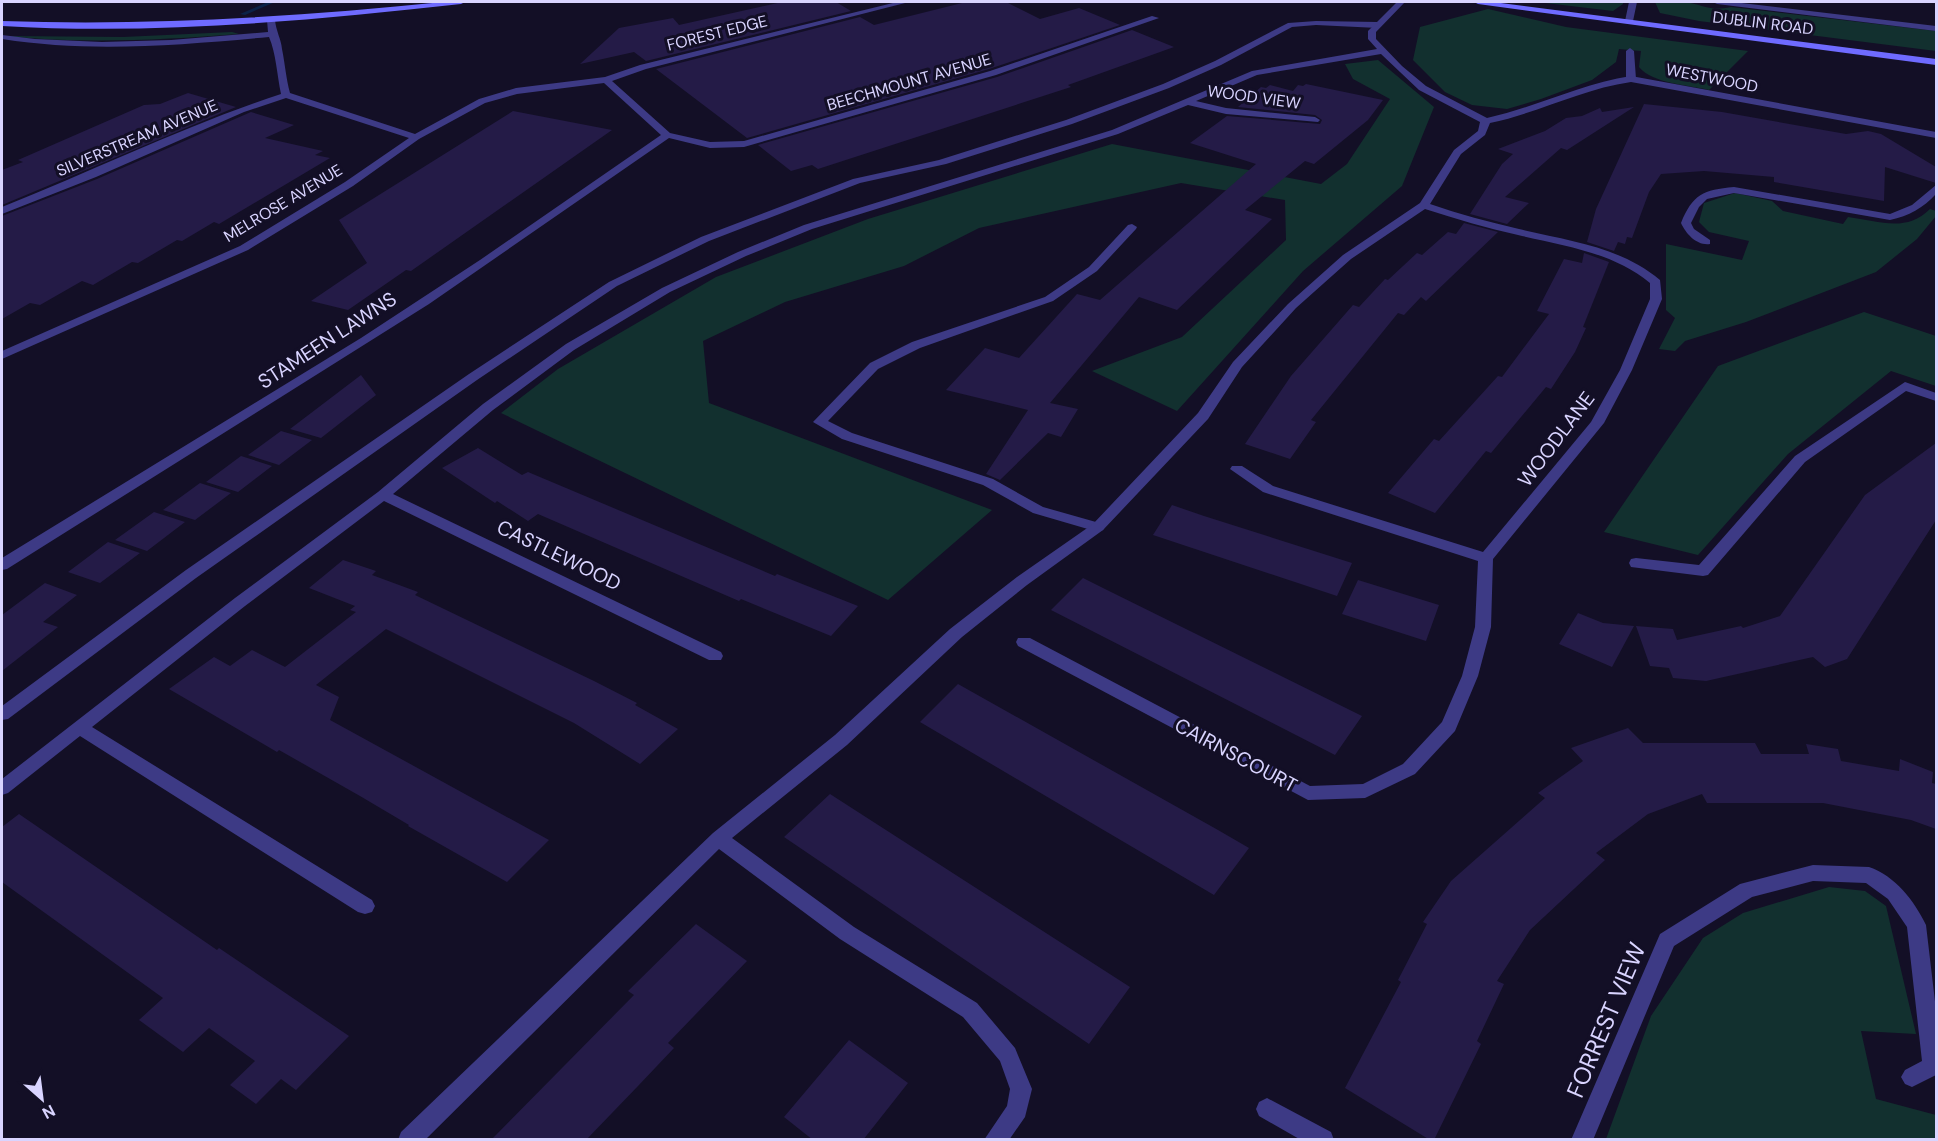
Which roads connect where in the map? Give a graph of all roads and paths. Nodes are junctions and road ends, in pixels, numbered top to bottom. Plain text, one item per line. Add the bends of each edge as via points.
1 (461, 2) edge
2 (905, 2) edge
3 (1401, 2) edge
4 (1478, 2) edge
5 (1633, 2) edge
6 (1717, 2) edge
7 (1155, 18) dead end
8 (271, 20) junction
9 (1629, 21) junction
10 (2, 24) edge
11 (1378, 25) junction
12 (1936, 29) edge
13 (272, 34) junction
14 (2, 37) edge
15 (1383, 51) junction
16 (1630, 51) dead end
17 (1936, 62) edge
18 (1630, 79) junction
19 (606, 80) junction
20 (286, 95) junction
21 (1189, 102) junction
22 (1315, 120) dead end
23 (1485, 121) junction
24 (667, 135) junction
25 (1936, 135) edge
26 (417, 137) junction
27 (1936, 188) edge
28 (1424, 205) junction
29 (2, 211) edge
30 (1132, 227) dead end
31 (1706, 242) dead end
32 (2, 355) edge
33 (1936, 397) edge
34 (1237, 469) dead end
35 (383, 495) junction
36 (1098, 527) junction
37 (1486, 558) junction
38 (1636, 563) dead end
39 (2, 565) edge
40 (1024, 642) dead end
41 (715, 656) dead end
42 (2, 714) edge
43 (79, 727) junction
44 (2, 788) edge
45 (719, 838) junction
46 (364, 906) dead end
47 (1912, 1077) dead end
48 (1267, 1109) dead end
49 (409, 1140) edge
50 (995, 1140) edge
51 (1323, 1140) edge
52 (1582, 1140) edge

1 - 8 main road
2 - 19 street, FOREST EDGE via 643,67
3 - 11 street
4 - 9 main road, DUBLIN ROAD
5 - 9 street
6 - 12 street
7 - 24 street, BEECHMOUNT AVENUE via 993,74 744,144 711,145
8 - 10 main road via 100,27
8 - 13 street
9 - 17 main road, DUBLIN ROAD
11 - 15 street via 1372,31 1372,39
11 - 42 street via 1292,25 1166,86 942,162 857,181 705,239 613,284 191,574
13 - 14 street via 124,43
13 - 20 street
15 - 21 street via 1255,73
15 - 23 street via 1430,93
16 - 18 street
18 - 23 street, WESTWOOD via 1608,82
18 - 25 street, WESTWOOD
19 - 24 street
19 - 26 street, FOREST EDGE via 516,91 482,101
20 - 26 street
20 - 29 street, SILVERSTREAM AVENUE via 241,110
21 - 22 street, WOOD VIEW via 1226,111
21 - 35 street via 1115,132 808,227 666,290 570,347 488,407
23 - 28 street via 1482,133 1457,152
24 - 39 street, STAMEEN LAWNS via 228,428
26 - 32 street, MELROSE AVENUE via 244,248
27 - 31 street via 1907,214 1890,217 1734,190 1716,192 1694,203 1686,223 1690,231
28 - 36 street via 1347,257 1292,306 1237,365 1203,416
28 - 37 street, WOODLANE via 1476,222 1620,257 1644,270 1656,282 1656,299 1626,370 1597,423
30 - 36 street via 1093,269 1049,299 916,345 874,366 820,422 847,436 988,482 1038,510
33 - 38 street via 1905,386 1800,459 1703,571
34 - 37 street via 1268,489
35 - 41 street, CASTLEWOOD
35 - 43 street
36 - 45 street via 956,633 841,740
37 - 40 street, CAIRNSCOURT via 1483,627 1470,676 1449,726 1409,769 1365,791 1308,793
43 - 44 street
43 - 46 street
45 - 49 street
45 - 50 street via 847,933 970,1010 1008,1055 1021,1089 1017,1110
47 - 52 street, FORREST VIEW via 1933,1065 1916,925 1895,893 1869,875 1813,873 1747,890 1667,940
48 - 51 street

